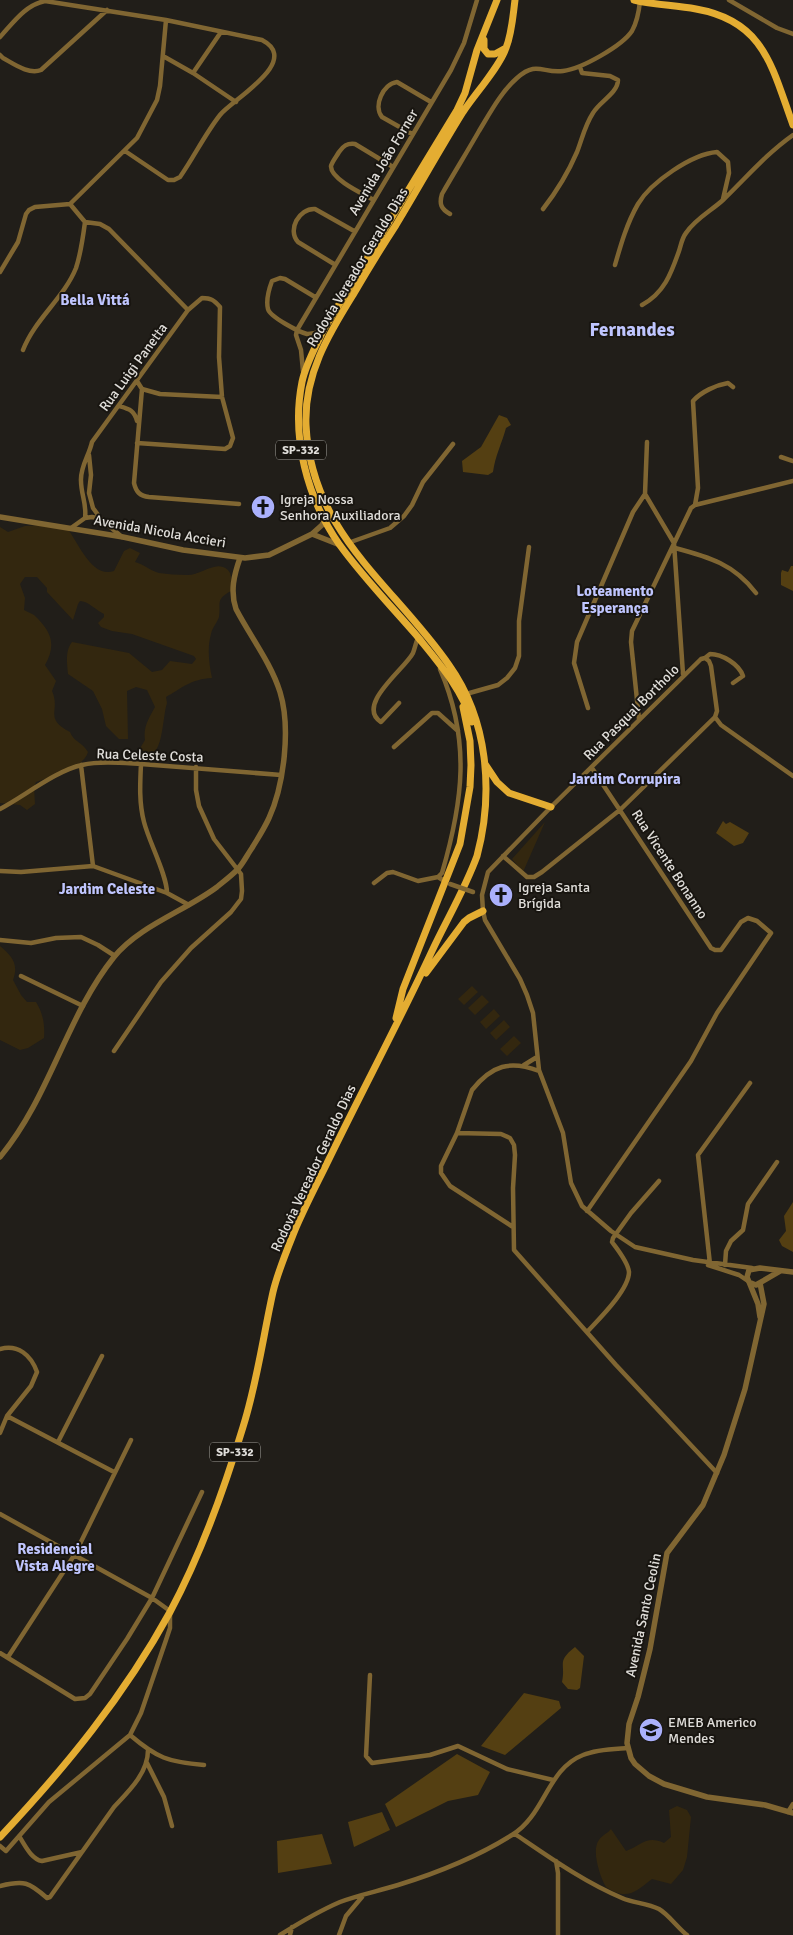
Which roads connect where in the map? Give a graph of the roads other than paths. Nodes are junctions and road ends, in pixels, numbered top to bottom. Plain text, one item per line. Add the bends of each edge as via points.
1 (477, 0) edge
2 (497, 0) edge
3 (515, 0) edge
4 (728, 0) edge
5 (637, 1) edge
6 (107, 10) junction
7 (166, 20) junction
8 (486, 27) junction
9 (221, 32) junction
10 (793, 34) edge
11 (0, 36) edge
12 (506, 48) junction
13 (0, 54) edge
14 (163, 56) junction
15 (580, 67) junction
16 (193, 73) junction
17 (236, 102) junction
18 (432, 102) junction
19 (793, 125) edge
20 (412, 134) junction
21 (793, 135) edge
22 (125, 151) junction
23 (393, 167) junction
24 (374, 200) junction
25 (722, 201) junction
26 (70, 204) junction
27 (543, 209) dead end
28 (450, 214) dead end
29 (86, 222) junction
30 (354, 231) junction
31 (334, 264) junction
32 (615, 265) dead end
33 (0, 272) edge
34 (315, 297) junction
35 (642, 305) dead end
36 (188, 310) junction
37 (324, 329) junction
38 (297, 330) junction
39 (23, 350) dead end
40 (303, 380) junction
41 (137, 381) junction
42 (733, 387) dead end
43 (142, 389) junction
44 (222, 397) junction
45 (119, 406) junction
46 (138, 423) junction
47 (647, 442) dead end
48 (137, 444) junction
49 (453, 444) dead end
50 (89, 454) junction
51 (781, 457) dead end
52 (793, 461) edge
53 (793, 481) edge
54 (644, 494) junction
55 (239, 504) dead end
56 (695, 505) junction
57 (0, 517) edge
58 (85, 518) junction
59 (101, 519) junction
60 (325, 520) junction
61 (70, 528) junction
62 (312, 534) junction
63 (123, 537) junction
64 (348, 543) junction
65 (340, 545) junction
66 (675, 545) junction
67 (530, 547) dead end
68 (240, 558) junction
69 (756, 593) dead end
70 (418, 638) junction
71 (703, 658) junction
72 (436, 659) junction
73 (683, 674) junction
74 (733, 683) dead end
75 (463, 695) junction
76 (399, 703) dead end
77 (588, 708) dead end
78 (715, 717) junction
79 (639, 719) junction
80 (458, 732) junction
81 (394, 747) dead end
82 (484, 761) junction
83 (141, 764) junction
84 (81, 765) junction
85 (196, 767) junction
86 (592, 768) junction
87 (281, 775) junction
88 (793, 776) edge
89 (551, 807) junction
90 (621, 809) junction
91 (0, 810) edge
92 (503, 856) junction
93 (93, 866) junction
94 (237, 870) junction
95 (0, 871) edge
96 (438, 877) junction
97 (374, 883) dead end
98 (448, 883) junction
99 (167, 893) junction
100 (482, 894) junction
101 (189, 905) junction
102 (483, 911) junction
103 (0, 940) edge
104 (115, 956) junction
105 (21, 976) dead end
106 (419, 980) junction
107 (83, 1006) junction
108 (394, 1028) junction
109 (114, 1051) dead end
110 (538, 1057) junction
111 (524, 1065) junction
112 (539, 1071) junction
113 (750, 1083) dead end
114 (457, 1133) junction
115 (0, 1157) edge
116 (778, 1162) dead end
117 (658, 1181) dead end
118 (587, 1211) junction
119 (513, 1227) junction
120 (615, 1234) junction
121 (710, 1264) junction
122 (725, 1265) junction
123 (755, 1268) junction
124 (780, 1271) junction
125 (793, 1272) edge
126 (761, 1281) junction
127 (749, 1282) junction
128 (761, 1321) junction
129 (587, 1332) junction
130 (0, 1349) edge
131 (102, 1356) dead end
132 (7, 1416) junction
133 (0, 1433) edge
134 (131, 1440) dead end
135 (58, 1442) junction
136 (114, 1472) junction
137 (717, 1473) junction
138 (202, 1492) dead end
139 (0, 1514) edge
140 (75, 1554) junction
141 (152, 1598) junction
142 (170, 1611) junction
143 (0, 1653) edge
144 (8, 1657) junction
145 (370, 1675) dead end
146 (130, 1735) junction
147 (628, 1748) junction
148 (148, 1750) junction
149 (147, 1763) junction
150 (204, 1765) dead end
151 (553, 1780) junction
152 (793, 1804) edge
153 (791, 1812) edge
154 (172, 1826) dead end
155 (515, 1834) junction
156 (19, 1836) junction
157 (0, 1837) edge
158 (0, 1846) edge
159 (82, 1852) junction
160 (556, 1861) junction
161 (0, 1886) edge
162 (362, 1896) junction
163 (292, 1927) junction
164 (280, 1935) edge
165 (290, 1935) edge
166 (339, 1935) edge
167 (558, 1935) edge
168 (687, 1935) edge

1 - 18 street, Avenida João Forner via 464,43
2 - 8 main road, Rodovia Vereador Geraldo Dias / SP-332
3 - 12 main road, Rodovia Vereador Geraldo Dias / SP-332
4 - 10 street
5 - 15 street via 638,14 624,40
5 - 19 main road via 708,12 743,27 762,47
6 - 7 street
6 - 11 street via 45,1 27,8
6 - 13 street via 37,72 31,72
7 - 9 street
7 - 14 street
8 - 12 main road via 485,52 495,54
8 - 37 main road, Rodovia Vereador Geraldo Dias / SP-332 via 457,110
9 - 16 street
9 - 17 street via 262,40 274,50 273,62 249,92
12 - 64 main road, Rodovia Vereador Geraldo Dias / SP-332 via 464,111 335,324 315,364 306,404 310,457 322,496
14 - 16 street
14 - 22 street via 157,100 137,138
15 - 27 street via 582,73 610,76 618,80 618,84 588,121 565,177
15 - 28 street via 562,72 532,68 515,79 493,107 442,194 440,204
16 - 17 street
17 - 22 street via 222,112 180,177 174,180 160,176
18 - 20 street, Avenida João Forner
18 - 20 street via 397,82 388,86 378,103 379,113
20 - 23 street, Avenida João Forner
21 - 25 street via 754,167
22 - 26 street
23 - 24 street, Avenida João Forner
23 - 24 street via 355,144 342,147 331,164 336,177
24 - 30 street, Avenida João Forner
25 - 32 street via 729,173 728,162 717,152 707,153 679,166 639,202
25 - 35 street via 684,235 670,277 653,299
26 - 29 street
26 - 33 street via 29,210 18,242
29 - 36 street via 109,229
29 - 39 street via 76,268 28,337
30 - 31 street, Avenida João Forner
30 - 31 street via 315,209 302,213 293,229 294,238
31 - 34 street, Avenida João Forner
34 - 38 street, Avenida João Forner
34 - 38 street via 285,279 272,281 267,303 269,311
36 - 41 street, Rua Luigi Panetta
36 - 44 street, Rua Luigi Panetta via 202,298 209,298 220,307
37 - 38 street via 311,334
37 - 40 main road, Rodovia Vereador Geraldo Dias / SP-332
38 - 40 street
40 - 60 main road, Rodovia Vereador Geraldo Dias / SP-332 via 299,403 300,442 309,482
41 - 43 street
41 - 45 street, Rua Luigi Panetta
42 - 56 street via 728,383 716,387 693,401 698,488
43 - 44 street via 160,394
43 - 46 street
44 - 48 street via 233,438 225,449
45 - 46 street via 130,409
45 - 50 street, Rua Luigi Panetta via 92,442
46 - 48 street
47 - 54 street
48 - 55 street via 134,483 139,493 149,497
49 - 64 street via 422,482 404,516 390,528
50 - 58 street, Rua Luigi Panetta via 83,463 81,481
50 - 59 street, Rua Luigi Panetta via 90,499
51 - 52 street
53 - 56 street
54 - 66 street
54 - 77 street via 577,642 574,663
56 - 66 street via 684,518
57 - 61 street, Avenida Nicola Accieri
58 - 59 street
58 - 61 street
59 - 63 street, Rua Luigi Panetta
60 - 62 street, Avenida Nicola Accieri
60 - 65 main road, Rodovia Vereador Geraldo Dias / SP-332
61 - 63 street, Avenida Nicola Accieri
62 - 65 street
62 - 68 street, Avenida Nicola Accieri via 269,555
63 - 68 street, Avenida Nicola Accieri
64 - 75 main road, Rodovia Vereador Geraldo Dias / SP-332 via 449,665
65 - 70 main road, Rodovia Vereador Geraldo Dias / SP-332
66 - 69 street via 732,569
66 - 73 street
66 - 79 street via 632,631
67 - 75 street via 515,668 498,685
68 - 87 street via 232,599 272,674 285,709
70 - 72 main road, Rodovia Vereador Geraldo Dias / SP-332
70 - 76 street via 413,653 378,694 373,713 375,718 381,722
71 - 73 street, Rua Pasqual Bortholo
71 - 74 street via 716,654 737,666 743,676
71 - 78 street via 711,666
72 - 75 main road, Rodovia Vereador Geraldo Dias / SP-332
72 - 80 street via 454,707
73 - 79 street, Rua Pasqual Bortholo
75 - 82 main road, Rodovia Vereador Geraldo Dias / SP-332
75 - 98 main road via 470,741 470,787 460,844
78 - 88 street
78 - 90 street
79 - 86 street, Rua Pasqual Bortholo
80 - 81 street via 438,713 432,713
80 - 96 street via 461,788 450,846
82 - 89 main road via 497,782 509,793
82 - 106 main road, Rodovia Vereador Geraldo Dias / SP-332 via 484,819 477,856
83 - 84 street, Rua Celeste Costa
83 - 85 street, Rua Celeste Costa
83 - 99 street via 142,813
84 - 91 street, Rua Celeste Costa via 57,775
84 - 93 street
85 - 87 street, Rua Celeste Costa
85 - 94 street via 196,790 204,819
86 - 89 street, Rua Pasqual Bortholo
86 - 90 street, Rua Vicente Bonanno
87 - 94 street via 269,818
89 - 92 street, Rua Pasqual Bortholo
90 - 92 street via 534,877 527,878
90 - 118 street, Rua Vicente Bonanno via 711,948 721,950 741,922 748,918 771,933 717,1013 691,1061
92 - 100 street, Rua Pasqual Bortholo via 488,872
93 - 95 street
93 - 99 street
94 - 101 street
94 - 109 street via 241,874 241,900 161,982
96 - 97 street via 418,881 393,872
96 - 98 street
98 - 100 street, bridge
98 - 108 main road via 403,989
99 - 101 street
100 - 102 street
101 - 104 street via 130,941
102 - 106 main road via 464,922
102 - 110 street via 527,995 533,1013
103 - 104 street via 31,943 81,937
104 - 107 street
105 - 107 street
106 - 108 main road, Rodovia Vereador Geraldo Dias / SP-332
107 - 115 street via 30,1114
108 - 142 main road, Rodovia Vereador Geraldo Dias / SP-332 via 309,1200 280,1267 245,1424 218,1503
110 - 111 street
110 - 112 street
111 - 112 street
111 - 114 street via 505,1065 496,1069 472,1090
112 - 118 street via 563,1133 571,1183
113 - 121 street via 698,1155
114 - 119 street via 441,1166 441,1174 450,1186
114 - 119 street via 501,1134 510,1138 515,1155
116 - 122 street via 748,1204 743,1230 726,1251
117 - 120 street
118 - 120 street
119 - 129 street via 514,1250
120 - 121 street via 635,1247
120 - 129 street via 612,1242 627,1265 628,1278 622,1291
121 - 122 street
121 - 127 street via 739,1274
122 - 123 street
123 - 124 street
123 - 126 street via 761,1271
123 - 127 street via 747,1273
124 - 125 street
124 - 126 street
126 - 127 street via 756,1285
126 - 128 street, Avenida Santo Ceolin via 764,1304
127 - 128 street, Avenida Santo Ceolin
128 - 137 street, Avenida Santo Ceolin via 745,1389
129 - 137 street
130 - 132 street via 9,1346 22,1352 35,1365 37,1372 31,1386
131 - 135 street
132 - 133 street
132 - 135 street
134 - 136 street
135 - 136 street
136 - 140 street
137 - 147 street, Avenida Santo Ceolin via 703,1505 667,1553 650,1649 629,1724
138 - 141 street
139 - 140 street
140 - 141 street
140 - 144 street
141 - 142 street
141 - 144 street via 85,1698 75,1699
142 - 146 street via 170,1628 141,1713
142 - 157 main road, Rodovia Vereador Geraldo Dias / SP-332 via 133,1674 101,1719 73,1756
143 - 144 street
145 - 151 street via 366,1756 372,1763 430,1755 458,1746 507,1769
146 - 148 street
146 - 156 street via 49,1802
147 - 151 street via 584,1754 566,1765
147 - 153 street via 640,1769 664,1784 707,1797
148 - 149 street
148 - 150 street via 168,1760
149 - 154 street via 164,1797
149 - 159 street
151 - 155 street via 537,1811
152 - 153 street
155 - 160 street
155 - 162 street via 432,1874
156 - 158 street via 6,1850
156 - 159 street via 38,1860
159 - 161 street via 50,1897 47,1898 33,1885 14,1883
160 - 167 street
160 - 168 street via 620,1897 660,1910
162 - 163 street via 341,1901
162 - 166 street via 346,1916
163 - 164 street
163 - 165 street

